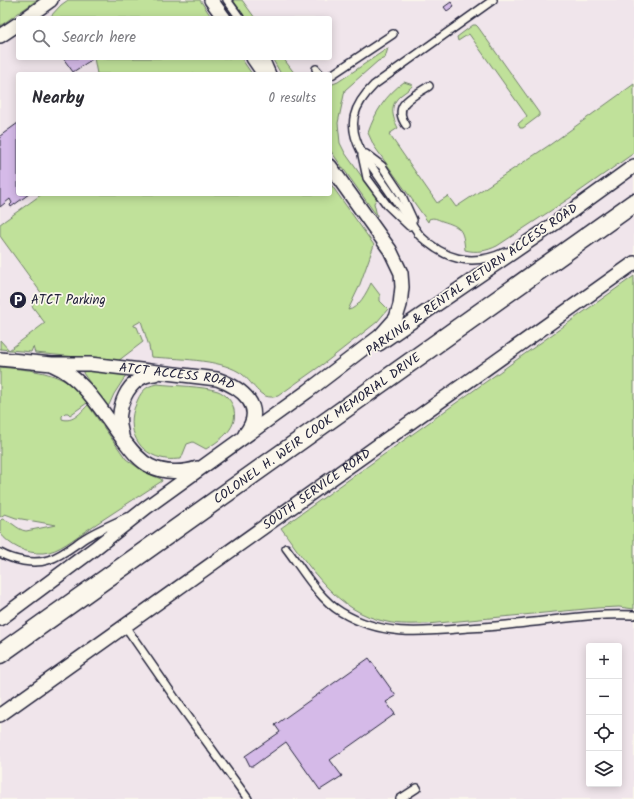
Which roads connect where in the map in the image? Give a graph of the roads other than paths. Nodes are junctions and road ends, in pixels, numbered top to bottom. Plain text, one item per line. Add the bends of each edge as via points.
1 (51, 0) edge
2 (211, 0) edge
3 (228, 0) edge
4 (494, 0) edge
5 (29, 16) edge
6 (223, 16) edge
7 (239, 16) edge
8 (16, 25) edge
9 (393, 34) dead end
10 (0, 36) edge
11 (254, 60) edge
12 (266, 60) edge
13 (263, 72) edge
14 (271, 72) edge
15 (332, 75) edge
16 (429, 86) dead end
17 (406, 126) dead end
18 (361, 150) junction
19 (634, 166) edge
20 (332, 169) edge
21 (634, 203) edge
22 (421, 237) junction
23 (530, 240) junction
24 (634, 263) edge
25 (0, 359) edge
26 (52, 364) junction
27 (167, 373) junction
28 (308, 391) junction
29 (239, 441) junction
30 (125, 442) junction
31 (207, 464) junction
32 (147, 507) junction
33 (286, 548) dead end
34 (0, 553) edge
35 (634, 615) edge
36 (0, 619) edge
37 (125, 626) junction
38 (0, 654) edge
39 (0, 715) edge
40 (417, 788) dead end
41 (248, 799) edge
42 (400, 799) edge

1 - 5 street
2 - 6 street
3 - 7 lane
4 - 18 lane via 374,85 355,112 353,131
8 - 10 street
9 - 15 lane
11 - 13 street
12 - 14 lane
16 - 17 lane via 401,107 401,117
18 - 22 lane via 382,166 402,196
18 - 22 lane via 370,183 387,206
19 - 23 street, PARKING & RENTAL RETURN ACCESS ROAD
20 - 28 street via 390,250 401,273 402,287 396,318 380,336
21 - 38 street, COLONEL H. WEIR COOK MEMORIAL DRIVE
22 - 23 lane via 448,256 466,259 492,258
23 - 28 street, PARKING & RENTAL RETURN ACCESS ROAD via 416,320
24 - 37 street, SOUTH SERVICE ROAD
25 - 26 street, ATCT ACCESS ROAD
26 - 27 street, ATCT ACCESS ROAD via 90,364
26 - 30 street, ATCT ACCESS ROAD via 75,378
27 - 29 street, ATCT ACCESS ROAD via 217,379 236,387 252,406 254,417 251,427
27 - 30 street via 142,376 131,386 124,398 119,418
28 - 29 street
29 - 31 street
30 - 31 street, ATCT ACCESS ROAD via 134,454 150,466 163,470 187,472
31 - 32 street
32 - 34 lane via 48,560 31,562
32 - 36 street
33 - 35 lane via 323,597 340,612 362,623 387,630 421,632 591,615
37 - 39 street, SOUTH SERVICE ROAD
37 - 41 lane
40 - 42 lane

